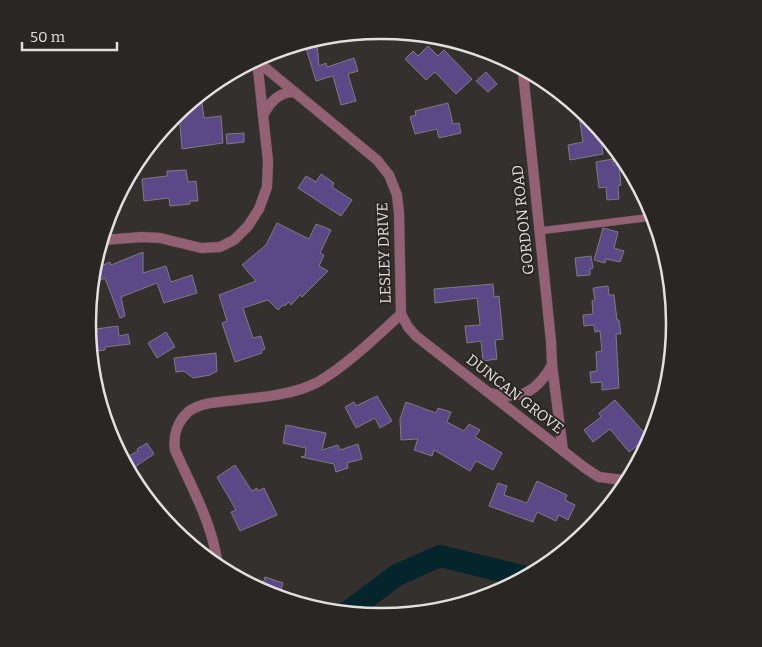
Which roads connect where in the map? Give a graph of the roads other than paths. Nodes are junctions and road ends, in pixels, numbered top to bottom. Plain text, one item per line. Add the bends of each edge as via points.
1 (262, 65) edge
2 (258, 67) edge
3 (524, 77) edge
4 (294, 92) junction
5 (263, 116) junction
6 (645, 218) edge
7 (539, 231) junction
8 (109, 240) edge
9 (401, 314) junction
10 (552, 365) junction
11 (486, 392) junction
12 (563, 451) junction
13 (620, 480) edge
14 (216, 555) edge

1 - 4 street, LESLEY DRIVE
2 - 5 street
3 - 7 street, GORDON ROAD
4 - 5 street via 272,102
4 - 9 street, LESLEY DRIVE via 377,160 394,184 399,213
5 - 8 street via 267,187 248,226 234,240 220,247 200,248 160,238
6 - 7 lane
7 - 10 street, GORDON ROAD
9 - 11 street, DUNCAN GROVE via 416,336
9 - 14 street, LESLEY DRIVE via 339,368 307,387 270,396 208,404 189,411 181,420 173,439 175,450 207,520
10 - 11 street via 536,388 526,393 513,396
10 - 12 street, GORDON ROAD
11 - 12 street, DUNCAN GROVE
12 - 13 street, DUNCAN GROVE via 599,477

